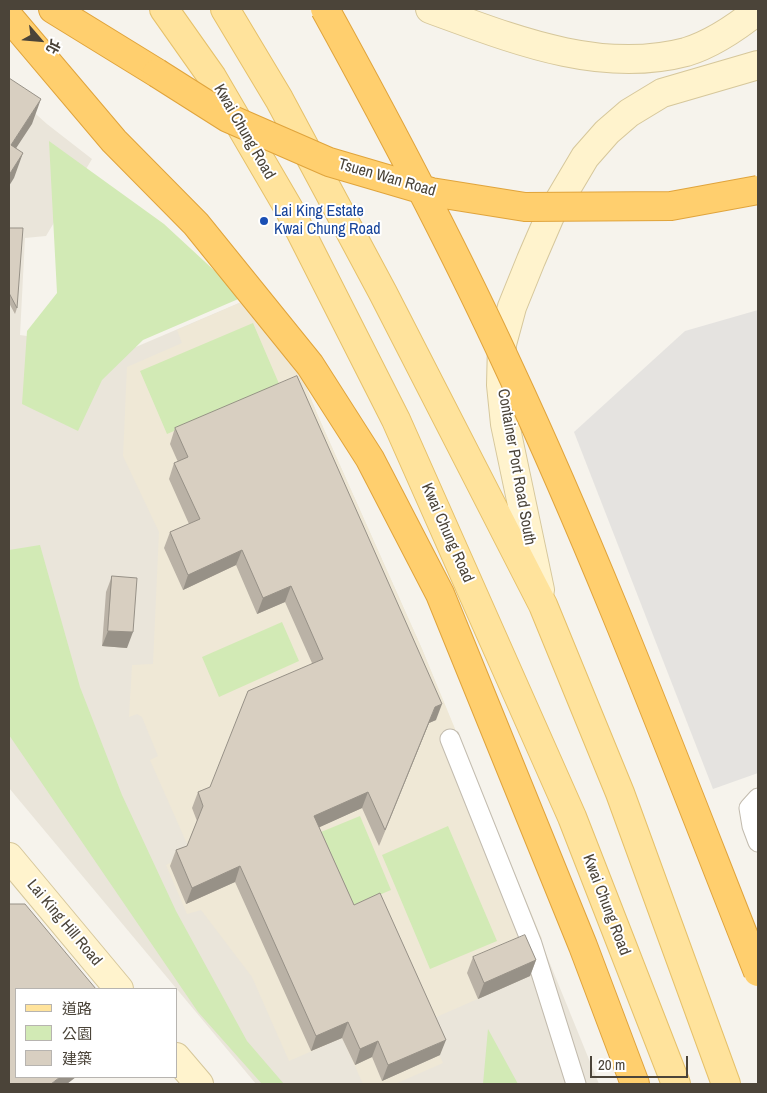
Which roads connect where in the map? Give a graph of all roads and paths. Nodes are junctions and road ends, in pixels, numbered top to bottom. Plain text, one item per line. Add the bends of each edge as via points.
1 (53, 9) edge
2 (164, 9) edge
3 (225, 9) edge
4 (325, 9) edge
5 (430, 9) edge
6 (758, 10) edge
7 (9, 17) edge
8 (758, 65) edge
9 (758, 190) edge
10 (544, 605) junction
11 (450, 739) dead end
12 (758, 798) edge
13 (758, 842) edge
14 (9, 858) edge
15 (758, 972) edge
16 (119, 988) edge
17 (178, 1059) edge
18 (199, 1084) edge
19 (576, 1084) edge
20 (635, 1084) edge
21 (676, 1084) edge
22 (726, 1084) edge

1 - 9 highway, Tsuen Wan Road, bridge via 228,118 329,162 431,192 545,207 671,206
2 - 21 main road, Kwai Chung Road via 212,77 289,209 396,420 572,817
3 - 10 main road via 279,99 383,293
4 - 15 highway, bridge via 422,191 510,368 616,613
5 - 6 main road via 519,42 592,57 630,58 686,51 717,38
7 - 20 highway via 114,141 196,224 310,365 370,459 440,594
8 - 10 main road, Container Port Road South via 662,93 629,113 607,132 585,157 550,216 521,283 502,344 501,385 505,424
10 - 22 main road via 620,793
11 - 19 lane via 532,944
12 - 13 lane via 749,808
14 - 16 main road, Lai King Hill Road
17 - 18 main road

